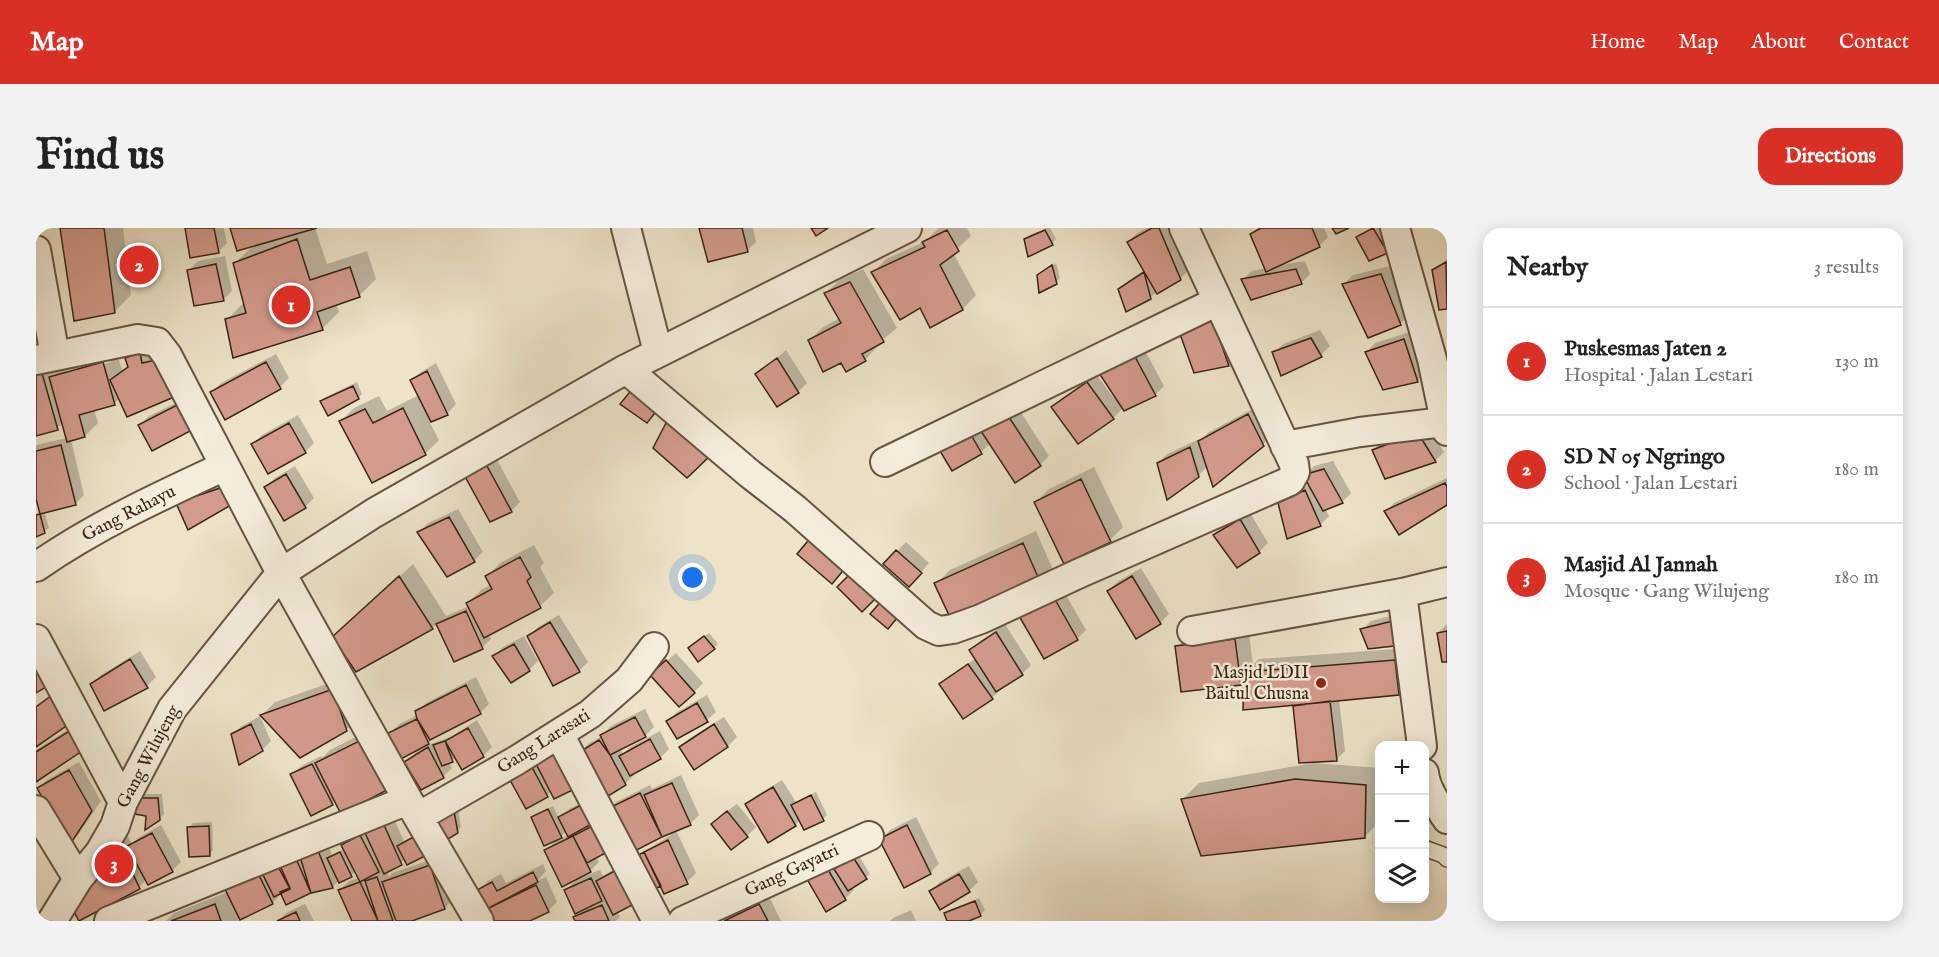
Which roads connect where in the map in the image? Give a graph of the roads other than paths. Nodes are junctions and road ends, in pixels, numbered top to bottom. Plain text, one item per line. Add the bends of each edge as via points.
1 (626, 228) edge
2 (907, 228) edge
3 (1184, 228) edge
4 (1395, 228) edge
5 (36, 250) edge
6 (1218, 301) junction
7 (658, 352) junction
8 (46, 358) edge
9 (626, 369) junction
10 (1445, 427) edge
11 (1285, 446) junction
12 (885, 462) dead end
13 (225, 466) junction
14 (36, 567) edge
15 (281, 573) junction
16 (1447, 582) edge
17 (1402, 593) junction
18 (1192, 631) dead end
19 (36, 639) edge
20 (654, 647) dead end
21 (559, 734) junction
22 (1421, 741) edge
23 (1429, 790) edge
24 (123, 802) junction
25 (413, 808) junction
26 (36, 810) edge
27 (1447, 819) edge
28 (869, 836) dead end
29 (1428, 849) edge
30 (1447, 859) edge
31 (78, 879) junction
32 (475, 920) edge
33 (52, 921) edge
34 (109, 921) edge
35 (657, 921) edge
36 (683, 921) edge

1 - 7 street
2 - 7 street, Gang Wilujeng
3 - 6 street
4 - 10 street via 1432,359
5 - 8 street
6 - 11 street
6 - 12 street
7 - 9 street, Gang Wilujeng
8 - 13 street via 138,339 158,342
9 - 11 street via 795,509 926,625 939,631 981,619 1290,481 1294,464
9 - 15 street, Gang Wilujeng via 374,513
10 - 11 street via 1360,432
13 - 14 street, Gang Rahayu via 128,511
13 - 15 street
15 - 24 street, Gang Wilujeng via 172,709
15 - 25 street
16 - 17 street
17 - 18 street
17 - 22 street
19 - 24 street
20 - 21 street, Gang Larasati via 629,680 590,714
21 - 25 street, Gang Larasati
21 - 35 street
23 - 27 street
24 - 31 street, Gang Wilujeng via 100,852
25 - 32 street
25 - 34 street, Gang Larasati
26 - 31 street
28 - 36 street, Gang Gayatri
29 - 30 lane
31 - 33 street, Gang Wilujeng

